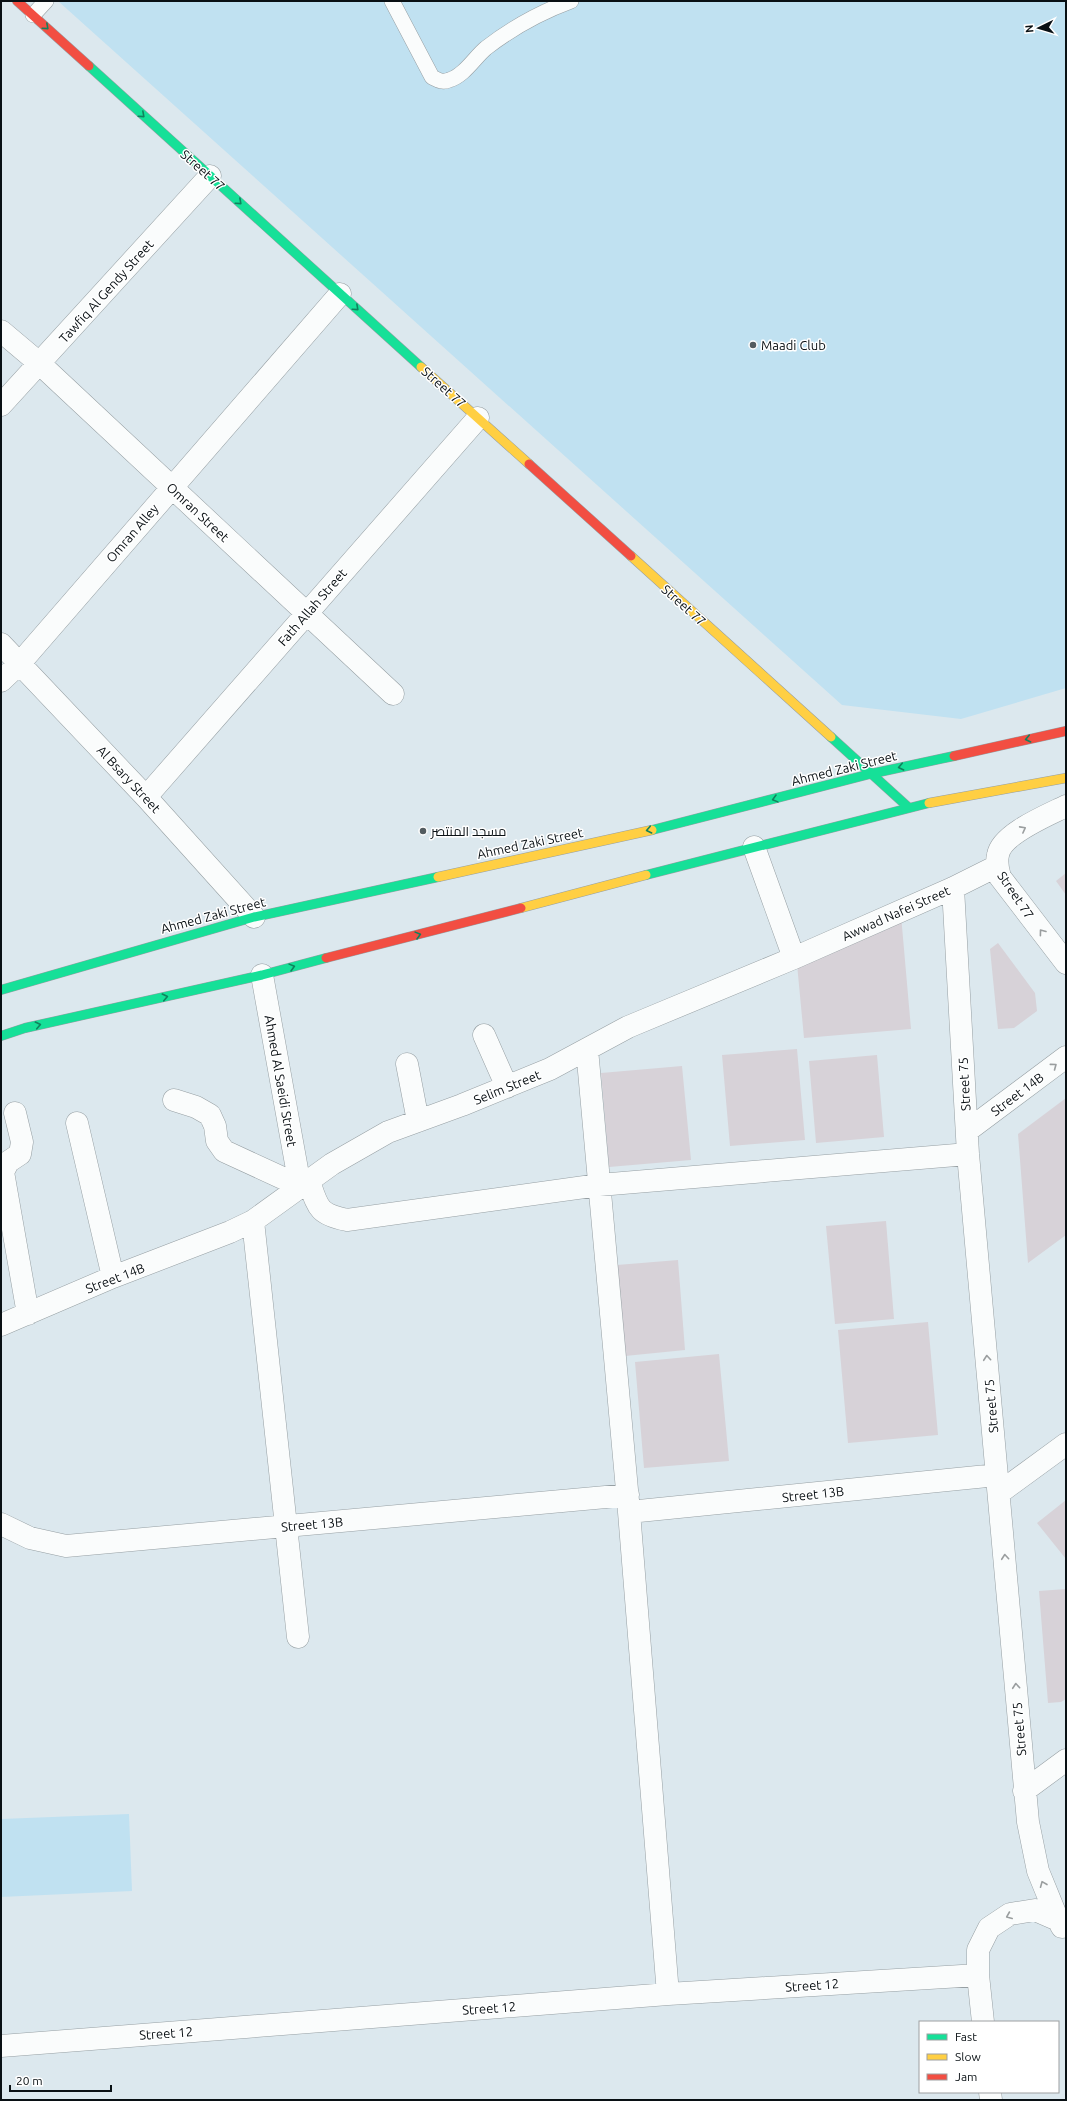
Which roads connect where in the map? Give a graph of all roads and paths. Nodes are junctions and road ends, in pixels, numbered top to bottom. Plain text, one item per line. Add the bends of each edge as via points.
1 (17, 1) edge
2 (46, 1) edge
3 (392, 1) edge
4 (571, 1) edge
5 (33, 15) junction
6 (210, 176) junction
7 (340, 294) junction
8 (1, 331) edge
9 (39, 363) junction
10 (1, 405) edge
11 (478, 418) junction
12 (172, 488) junction
13 (306, 613) junction
14 (1, 644) edge
15 (20, 663) junction
16 (1, 681) edge
17 (393, 694) dead end
18 (1066, 731) edge
19 (870, 774) junction
20 (1066, 778) edge
21 (146, 797) junction
22 (1066, 806) edge
23 (908, 807) junction
24 (754, 847) junction
25 (997, 866) junction
26 (953, 888) junction
27 (254, 916) junction
28 (794, 958) junction
29 (1066, 963) edge
30 (262, 975) junction
31 (1, 990) edge
32 (484, 1035) dead end
33 (1, 1036) edge
34 (587, 1049) junction
35 (1066, 1057) edge
36 (407, 1064) dead end
37 (507, 1086) junction
38 (174, 1100) dead end
39 (15, 1113) dead end
40 (418, 1121) junction
41 (77, 1123) dead end
42 (967, 1131) junction
43 (968, 1154) junction
44 (304, 1184) junction
45 (599, 1185) junction
46 (253, 1221) junction
47 (230, 1232) joint
48 (113, 1277) junction
49 (28, 1314) junction
50 (1, 1325) edge
51 (1066, 1444) edge
52 (998, 1484) junction
53 (628, 1504) junction
54 (1, 1524) edge
55 (286, 1526) junction
56 (298, 1637) dead end
57 (1066, 1760) edge
58 (1024, 1791) junction
59 (1063, 1925) edge
60 (978, 1974) junction
61 (668, 1994) junction
62 (983, 2021) edge
63 (1, 2046) edge

1 - 5 street, Street 77
2 - 5 lane
3 - 4 lane via 432,77 440,81 449,80 457,75 485,49 517,27
5 -> 6 street, Street 77
6 -> 7 street, Street 77
6 - 9 street, Tawfiq Al Gendy Street
7 -> 11 street, Street 77
7 - 12 street, Omran Alley
8 - 9 street, Omran Street
9 - 10 street, Tawfiq Al Gendy Street
9 - 12 street, Omran Street
11 - 13 street, Fath Allah Street
11 - 19 street, Street 77
12 - 13 street, Omran Street
12 - 15 street, Omran Alley
13 - 17 street, Omran Street
13 - 21 street, Fath Allah Street
14 - 15 street, Al Bsary Street
15 - 16 street, Omran Alley
15 - 21 street, Al Bsary Street
18 -> 19 street, Ahmed Zaki Street
19 - 23 street, Street 77
19 -> 27 street, Ahmed Zaki Street via 687,822
20 - 23 street
21 - 27 street, Al Bsary Street
25 -> 22 street, Street 77 via 998,854 1009,838
23 - 24 street
24 - 28 street
30 -> 24 street
25 - 26 street, Awwad Nafei Street
29 -> 25 street, Street 77 via 1000,877
26 - 28 street, Awwad Nafei Street
26 - 42 street, Street 75
27 - 31 street, Ahmed Zaki Street
28 - 34 street, Selim Street via 628,1027
33 -> 30 street via 25,1028
30 - 44 street, Ahmed Al Saeidi Street
32 - 37 street
34 - 37 street, Selim Street via 550,1069
34 - 45 street
42 -> 35 street, Street 14B
36 - 40 street
37 - 40 street, Selim Street
38 - 44 street via 210,1115 217,1141 224,1151
39 - 49 street via 22,1142 20,1154 8,1162 3,1172
40 - 44 street, Selim Street via 382,1135 332,1164
41 - 48 street
42 - 43 street, Street 75
43 - 45 street, Ahmed Al Saeidi Street
52 -> 43 street, Street 75
44 - 45 street, Ahmed Al Saeidi Street via 317,1206 330,1216 347,1220
44 - 46 street, Selim Street
45 - 53 street
46 - 47 street, Selim Street
46 - 55 street
47 - 48 street, Street 14B
48 - 49 street, Street 14B
49 - 50 street, Street 14B
51 - 52 street
52 - 53 street, Street 13B
58 -> 52 street, Street 75
53 - 55 street, Street 13B
53 - 61 street
54 - 55 street, Street 13B via 30,1538 66,1546
55 - 56 street
57 - 58 street
59 -> 58 street, Street 75 via 1038,1871
59 -> 60 street, Street 75 via 1035,1910 1010,1914 989,1928 978,1950
60 - 61 street, Street 12
60 - 62 street, Street 75
61 - 63 street, Street 12

